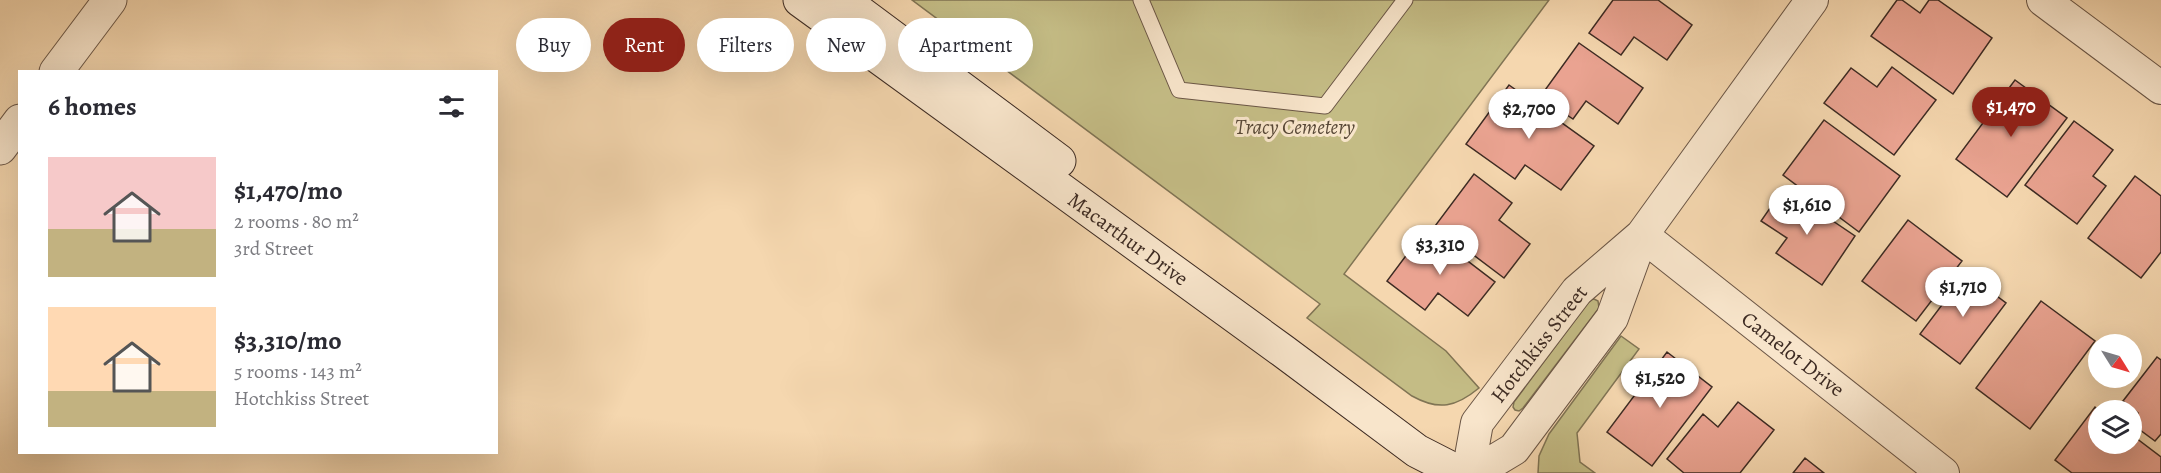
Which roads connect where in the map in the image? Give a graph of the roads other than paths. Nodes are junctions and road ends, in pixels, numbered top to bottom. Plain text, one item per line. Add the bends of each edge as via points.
1 (110, 0) edge
2 (800, 0) edge
3 (843, 0) edge
4 (1141, 0) edge
5 (1404, 0) edge
6 (1812, 0) edge
7 (2043, 0) edge
8 (58, 70) edge
9 (2161, 88) edge
10 (18, 125) edge
11 (0, 148) edge
12 (1642, 235) junction
13 (1464, 473) edge
14 (1474, 473) edge
15 (1943, 473) edge

1 - 8 main road
2 - 13 main road, Macarthur Drive via 1417,451
3 - 13 main road, Macarthur Drive via 1428,435
4 - 5 lane via 1179,90 1325,106
6 - 12 street, Hotchkiss Street
7 - 9 street
10 - 11 main road
12 - 13 street, Hotchkiss Street via 1577,291 1477,423
12 - 14 street, Hotchkiss Street via 1612,318 1514,449
12 - 15 street, Camelot Drive

